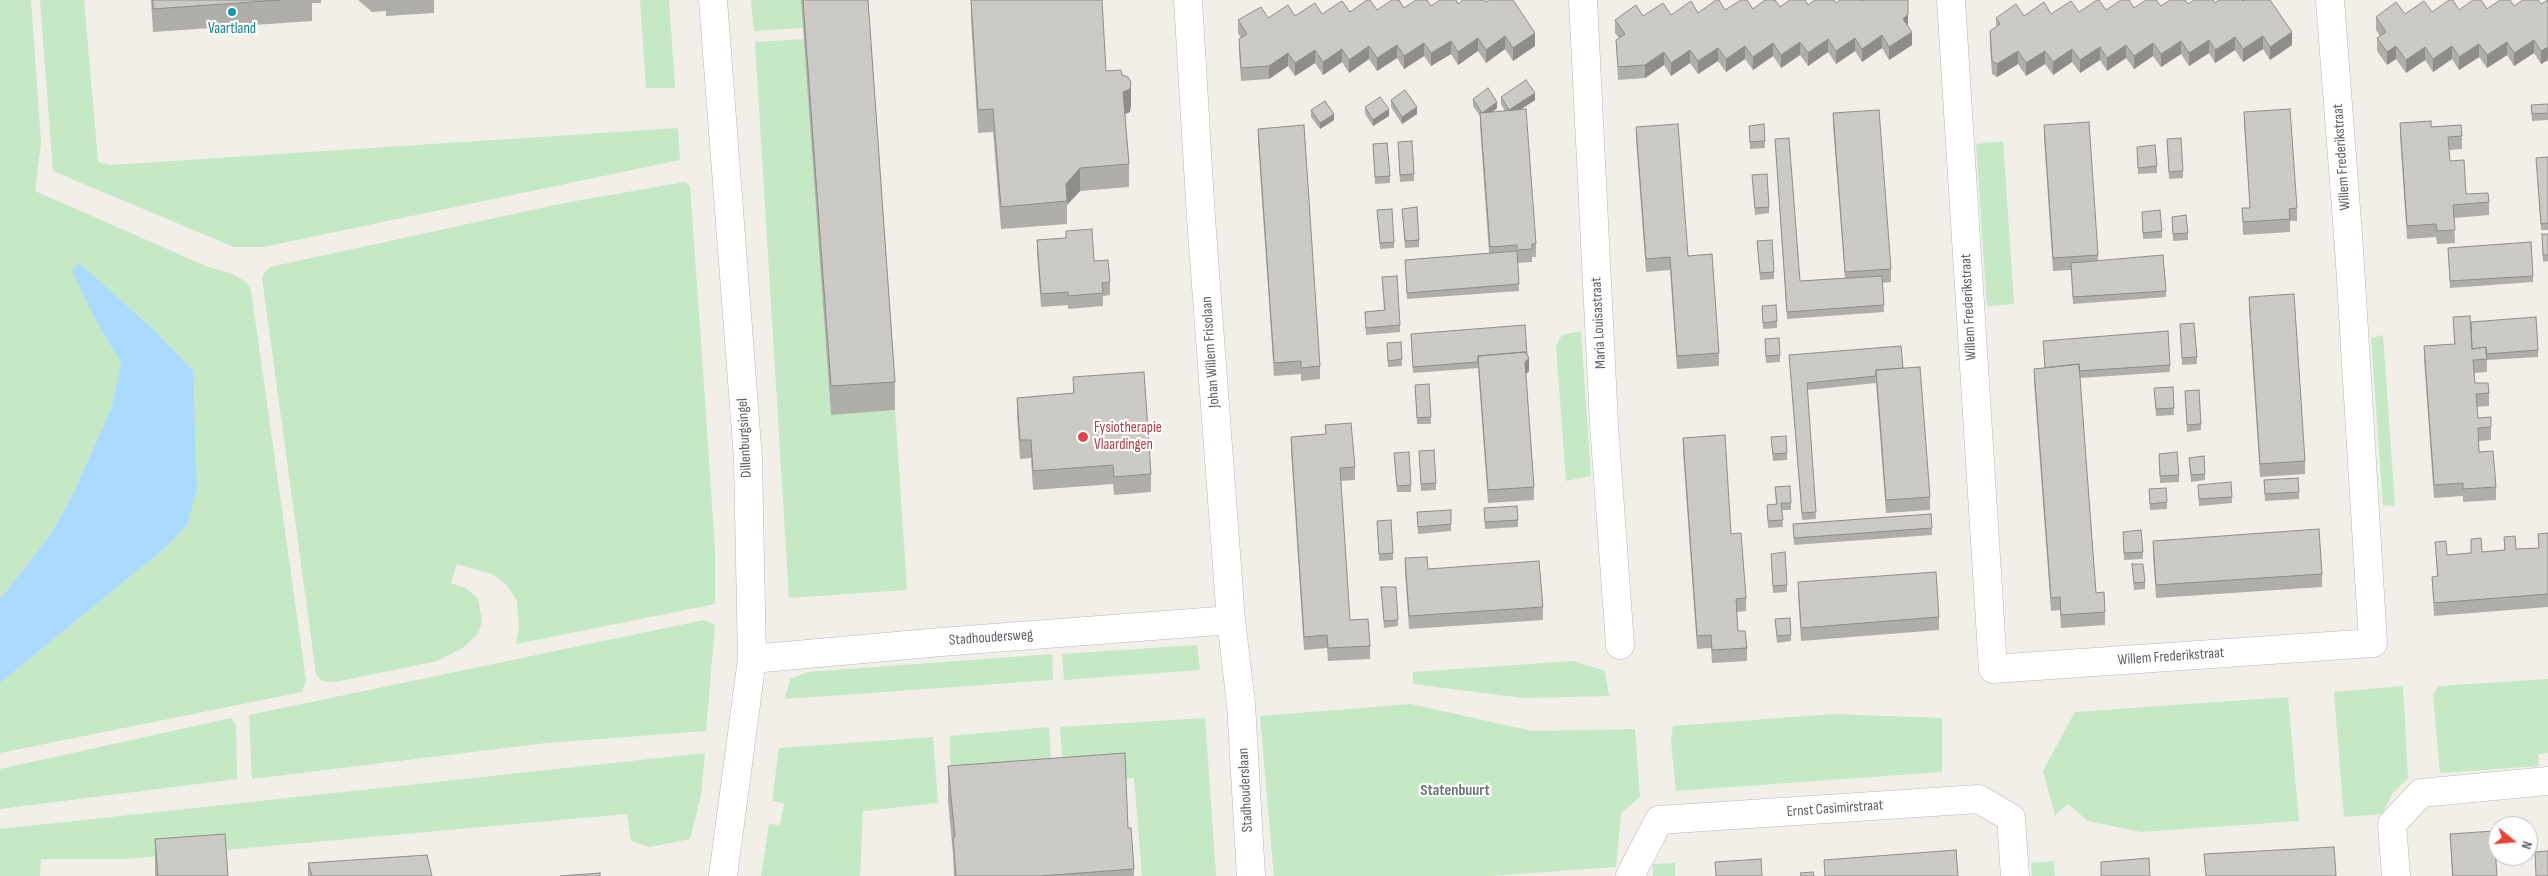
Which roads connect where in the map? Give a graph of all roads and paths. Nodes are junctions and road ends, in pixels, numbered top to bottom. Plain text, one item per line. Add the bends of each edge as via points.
1 (713, 0) edge
2 (1188, 0) edge
3 (1582, 0) edge
4 (1951, 0) edge
5 (2330, 0) edge
6 (1231, 620) junction
7 (1620, 646) dead end
8 (752, 659) junction
9 (1240, 704) joint
10 (2548, 781) edge
11 (723, 876) edge
12 (1251, 876) edge
13 (1630, 876) edge
14 (2015, 876) edge
15 (2396, 876) edge

1 - 8 street, Dillenburgsingel via 748,459
2 - 6 street, Johan Willem Frisolaan
3 - 7 street, Maria Louisastraat via 1604,424
4 - 5 street, Willem Frederikstraat via 1994,668 2373,644
6 - 8 street, Stadhoudersweg
6 - 9 street, Johan Willem Frisolaan
8 - 11 street, Dillenburgsingel
9 - 12 street, Stadhouderslaan
10 - 15 street via 2421,793 2392,824
13 - 14 street, Ernst Casimirstraat via 1659,820 1979,799 2011,818

